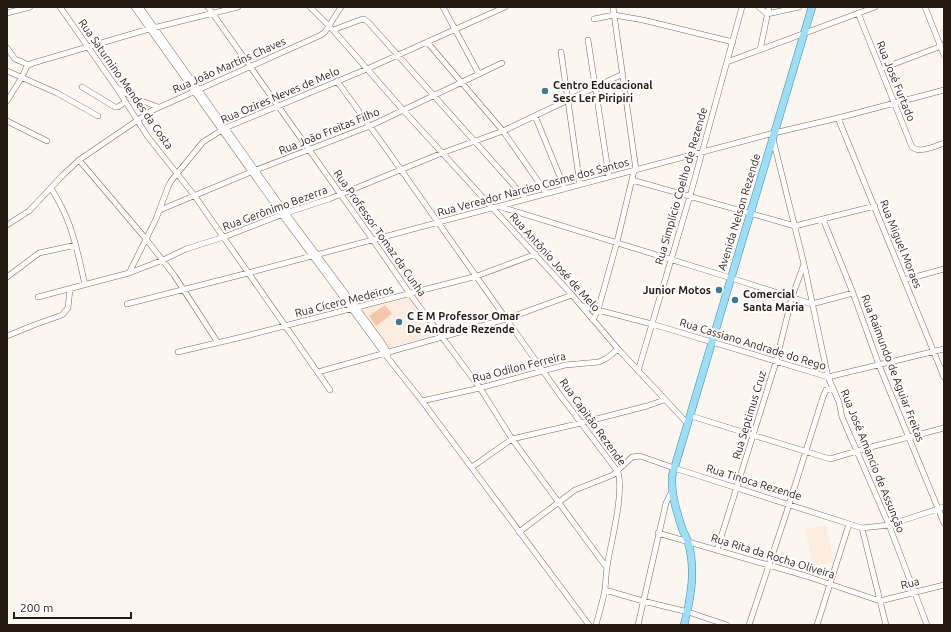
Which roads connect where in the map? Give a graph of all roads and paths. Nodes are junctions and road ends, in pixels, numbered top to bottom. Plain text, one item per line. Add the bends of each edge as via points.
1 (30, 7) edge
2 (60, 7) edge
3 (134, 7) edge
4 (140, 7) edge
5 (208, 7) edge
6 (238, 7) edge
7 (310, 7) edge
8 (341, 7) edge
9 (443, 7) edge
10 (505, 7) edge
11 (613, 7) edge
12 (742, 7) edge
13 (759, 7) edge
14 (769, 7) edge
15 (799, 7) edge
16 (812, 7) edge
17 (875, 7) edge
18 (924, 7) edge
19 (858, 13) junction
20 (7, 14) edge
21 (212, 14) junction
22 (767, 14) junction
23 (614, 15) junction
24 (594, 19) dead end
25 (152, 29) junction
26 (330, 29) junction
27 (455, 30) junction
28 (804, 34) junction
29 (588, 40) dead end
30 (427, 42) junction
31 (733, 42) junction
32 (942, 45) edge
33 (7, 48) edge
34 (89, 48) junction
35 (760, 50) junction
36 (561, 52) dead end
37 (398, 55) junction
38 (944, 55) edge
39 (727, 62) junction
40 (502, 63) dead end
41 (29, 65) junction
42 (249, 67) junction
43 (367, 69) junction
44 (881, 69) junction
45 (7, 71) edge
46 (479, 74) junction
47 (623, 74) junction
48 (22, 77) junction
49 (337, 81) junction
50 (462, 83) junction
51 (82, 87) dead end
52 (116, 87) junction
53 (594, 87) junction
54 (195, 90) junction
55 (944, 90) edge
56 (434, 95) junction
57 (568, 100) junction
58 (7, 101) edge
59 (125, 102) junction
60 (895, 102) junction
61 (278, 106) junction
62 (158, 107) junction
63 (403, 110) junction
64 (98, 116) dead end
65 (535, 116) junction
66 (838, 118) junction
67 (137, 120) junction
68 (7, 121) edge
69 (370, 126) junction
70 (223, 129) junction
71 (503, 131) junction
72 (774, 136) junction
73 (47, 141) dead end
74 (474, 142) junction
75 (944, 143) edge
76 (310, 150) junction
77 (442, 153) junction
78 (702, 153) junction
79 (80, 160) junction
80 (402, 170) junction
81 (635, 170) junction
82 (254, 171) junction
83 (177, 172) junction
84 (609, 177) junction
85 (632, 180) junction
86 (580, 185) junction
87 (51, 188) junction
88 (565, 189) junction
89 (341, 194) junction
90 (547, 194) junction
91 (194, 195) junction
92 (690, 196) junction
93 (526, 199) junction
94 (500, 206) junction
95 (875, 206) junction
96 (493, 208) junction
97 (160, 210) junction
98 (284, 214) junction
99 (750, 214) junction
100 (823, 220) junction
101 (439, 222) junction
102 (7, 225) edge
103 (795, 226) junction
104 (224, 237) junction
105 (146, 239) junction
106 (373, 240) junction
107 (617, 242) junction
108 (76, 245) junction
109 (536, 254) junction
110 (315, 255) junction
111 (670, 259) junction
112 (162, 260) junction
113 (804, 264) junction
114 (944, 270) edge
115 (129, 273) junction
116 (248, 273) junction
117 (477, 276) junction
118 (7, 277) edge
119 (731, 278) junction
120 (904, 280) junction
121 (85, 285) junction
122 (70, 289) junction
123 (184, 290) junction
124 (853, 293) junction
125 (410, 294) junction
126 (572, 295) junction
127 (38, 297) dead end
128 (792, 297) junction
129 (127, 304) dead end
130 (812, 304) junction
131 (581, 305) junction
132 (354, 308) junction
133 (598, 310) junction
134 (506, 318) junction
135 (593, 320) junction
136 (652, 324) junction
137 (286, 326) junction
138 (7, 336) edge
139 (442, 336) junction
140 (712, 342) junction
141 (218, 343) junction
142 (618, 349) junction
143 (944, 349) edge
144 (178, 352) dead end
145 (934, 352) junction
146 (386, 353) junction
147 (776, 362) junction
148 (879, 365) junction
149 (543, 371) junction
150 (638, 371) junction
151 (318, 372) junction
152 (828, 377) junction
153 (944, 377) edge
154 (480, 388) junction
155 (833, 388) junction
156 (330, 390) dead end
157 (664, 400) junction
158 (422, 401) junction
159 (691, 416) junction
160 (581, 423) junction
161 (688, 424) junction
162 (944, 428) edge
163 (753, 435) junction
164 (909, 437) junction
165 (512, 439) junction
166 (856, 451) junction
167 (805, 452) junction
168 (472, 467) junction
169 (674, 468) junction
170 (618, 472) junction
171 (737, 488) junction
172 (672, 491) junction
173 (558, 503) junction
174 (789, 504) junction
175 (944, 507) edge
176 (938, 509) junction
177 (944, 523) edge
178 (849, 524) junction
179 (889, 525) junction
180 (862, 528) junction
181 (519, 532) junction
182 (658, 533) junction
183 (688, 541) junction
184 (717, 550) junction
185 (768, 566) junction
186 (607, 568) junction
187 (830, 584) junction
188 (944, 585) edge
189 (605, 590) junction
190 (914, 592) junction
191 (643, 601) junction
192 (880, 601) junction
193 (688, 612) junction
194 (589, 625) edge
195 (596, 625) edge
196 (638, 625) edge
197 (684, 625) edge
198 (727, 625) edge
199 (749, 625) edge
200 (817, 625) edge
201 (886, 625) edge
202 (926, 625) edge

1 - 20 street
2 - 34 street, Rua Saturnino Mendes da Costa
3 - 25 street
4 - 25 street
5 - 21 street, Rua Professor Tomaz da Cunha
6 - 21 street
7 - 26 street, Rua Antônio José de Melo
8 - 26 street
9 - 27 street
10 - 27 street, Rua Ozires Neves de Melo
11 - 23 street
12 - 31 street, Rua Simplício Coelho de Rezende
13 - 22 street
14 - 22 street
15 - 22 street
16 - 28 main road, Avenida Nelson Rezende
17 - 19 street
18 - 32 street
19 - 28 street
19 - 44 street, Rua José Furtado
21 - 25 street
21 - 42 street, Rua Professor Tomaz da Cunha
22 - 35 street
23 - 24 street
23 - 31 street via 668,25
23 - 47 street
25 - 34 street
25 - 54 street
26 - 37 street, Rua João Martins Chaves via 363,19
26 - 42 street, Rua João Martins Chaves
26 - 43 street, Rua Antônio José de Melo
27 - 30 street, Rua Ozires Neves de Melo
27 - 46 street
28 - 35 street
28 - 72 main road, Avenida Nelson Rezende
29 - 53 street
30 - 37 street, Rua Ozires Neves de Melo
30 - 50 street
31 - 39 street, Rua Simplício Coelho de Rezende
32 - 38 street
32 - 44 street
33 - 41 street via 16,60
34 - 41 street
34 - 52 street, Rua Saturnino Mendes da Costa
35 - 39 street
36 - 57 street
37 - 43 street, Rua Ozires Neves de Melo
37 - 56 street
39 - 78 street, Rua Simplício Coelho de Rezende
40 - 46 street, Rua João Freitas Filho
41 - 48 street
42 - 54 street, Rua João Martins Chaves
42 - 61 street, Rua Professor Tomaz da Cunha
43 - 49 street, Rua Ozires Neves de Melo
43 - 63 street, Rua Antônio José de Melo
44 - 60 street, Rua José Furtado
45 - 48 street
46 - 50 street, Rua João Freitas Filho
47 - 53 street, Rua Gerônimo Bezerra
47 - 81 street
48 - 58 street
48 - 64 street
49 - 61 street, Rua Ozires Neves de Melo
49 - 69 street, Rua Capitão Rezende
50 - 56 street, Rua João Freitas Filho
50 - 71 street
51 - 59 street via 115,107
52 - 59 street, Rua Saturnino Mendes da Costa
52 - 62 street via 134,98
53 - 57 street, Rua Gerônimo Bezerra
53 - 84 street
54 - 62 street, Rua João Martins Chaves
54 - 70 street
55 - 60 street, Rua Vereador Narciso Cosme dos Santos
56 - 63 street, Rua João Freitas Filho
56 - 74 street
57 - 65 street, Rua Gerônimo Bezerra
57 - 86 street
59 - 67 street, Rua Saturnino Mendes da Costa
60 - 66 street, Rua Vereador Narciso Cosme dos Santos
60 - 75 street, Rua José Furtado via 910,144 915,150
61 - 70 street, Rua Ozires Neves de Melo
61 - 76 street, Rua Professor Tomaz da Cunha
62 - 67 street, Rua João Martins Chaves
63 - 69 street, Rua João Freitas Filho
63 - 77 street, Rua Antônio José de Melo
65 - 71 street, Rua Gerônimo Bezerra
65 - 88 street
66 - 72 street, Rua Vereador Narciso Cosme dos Santos
66 - 95 street, Rua Miguel Moraes
67 - 79 street, Rua João Martins Chaves
67 - 83 street, Rua Saturnino Mendes da Costa
68 - 73 street
69 - 76 street, Rua João Freitas Filho
69 - 80 street, Rua Capitão Rezende
70 - 82 street
70 - 83 street, Rua Ozires Neves de Melo via 203,142
71 - 74 street, Rua Gerônimo Bezerra
71 - 90 street
72 - 78 street, Rua Vereador Narciso Cosme dos Santos
72 - 99 main road, Avenida Nelson Rezende
72 - 103 street, Rua José Amancio de Assunção
74 - 77 street, Rua Gerônimo Bezerra
74 - 93 street
76 - 82 street, Rua João Freitas Filho
76 - 89 street, Rua Professor Tomaz da Cunha
77 - 80 street, Rua Gerônimo Bezerra
77 - 96 street, Rua Antônio José de Melo
78 - 81 street, Rua Vereador Narciso Cosme dos Santos
78 - 92 street, Rua Simplício Coelho de Rezende
79 - 87 street, Rua João Martins Chaves
79 - 105 street
80 - 89 street, Rua Gerônimo Bezerra
80 - 101 street, Rua Capitão Rezende
81 - 84 street, Rua Vereador Narciso Cosme dos Santos
81 - 85 street
82 - 91 street, Rua João Freitas Filho
82 - 98 street
83 - 91 street, Rua Saturnino Mendes da Costa
83 - 97 street, Rua Ozires Neves de Melo
84 - 86 street, Rua Vereador Narciso Cosme dos Santos
85 - 92 street
85 - 107 street
86 - 88 street, Rua Vereador Narciso Cosme dos Santos
87 - 102 street, Rua João Martins Chaves via 29,211
87 - 108 street via 67,218
88 - 90 street, Rua Vereador Narciso Cosme dos Santos
89 - 98 street, Rua Gerônimo Bezerra
89 - 106 street, Rua Professor Tomaz da Cunha
90 - 93 street, Rua Vereador Narciso Cosme dos Santos
91 - 97 street, Rua João Freitas Filho
91 - 104 street, Rua Saturnino Mendes da Costa
92 - 99 street
92 - 111 street, Rua Simplício Coelho de Rezende
93 - 94 street, Rua Vereador Narciso Cosme dos Santos
94 - 96 street, Rua Vereador Narciso Cosme dos Santos
94 - 107 street
95 - 100 street
95 - 120 street, Rua Miguel Moraes
96 - 101 street, Rua Vereador Narciso Cosme dos Santos
96 - 109 street, Rua Antônio José de Melo
97 - 105 street, Rua Ozires Neves de Melo
98 - 104 street, Rua Gerônimo Bezerra
98 - 110 street
99 - 103 street
99 - 119 main road, Avenida Nelson Rezende
100 - 103 street
100 - 124 street, Rua Raimundo de Aguiar Freitas
101 - 106 street, Rua Vereador Narciso Cosme dos Santos
101 - 117 street, Rua Capitão Rezende
103 - 113 street, Rua José Amancio de Assunção
104 - 112 street, Rua Gerônimo Bezerra
104 - 116 street, Rua Saturnino Mendes da Costa
105 - 112 street
105 - 115 street, Rua Ozires Neves de Melo
106 - 110 street, Rua Vereador Narciso Cosme dos Santos
106 - 125 street, Rua Professor Tomaz da Cunha
107 - 111 street
107 - 133 street
108 - 118 street via 39,253
108 - 121 street
109 - 117 street, Rua Cícero Medeiros
109 - 126 street, Rua Antônio José de Melo
110 - 116 street, Rua Vereador Narciso Cosme dos Santos
110 - 132 street
111 - 119 street
111 - 136 street, Rua Simplício Coelho de Rezende
112 - 115 street, Rua Gerônimo Bezerra
112 - 123 street
113 - 128 street, Rua Septimus Cruz
113 - 130 street, Rua José Amancio de Assunção
114 - 120 street
115 - 121 street, Rua Gerônimo Bezerra
116 - 123 street, Rua Vereador Narciso Cosme dos Santos
116 - 137 street, Rua Saturnino Mendes da Costa
117 - 125 street, Rua Cícero Medeiros
117 - 134 street, Rua Capitão Rezende
119 - 128 street
119 - 140 main road, Avenida Nelson Rezende
120 - 145 street, Rua Miguel Moraes
121 - 122 street, Rua Gerônimo Bezerra
122 - 127 street, Rua Gerônimo Bezerra
122 - 138 street via 68,308 62,315
123 - 129 street, Rua Vereador Narciso Cosme dos Santos
123 - 141 street
124 - 130 street
124 - 148 street, Rua Raimundo de Aguiar Freitas
125 - 132 street, Rua Cícero Medeiros
125 - 139 street, Rua Professor Tomaz da Cunha
126 - 131 street, Rua Antônio José de Melo
126 - 134 street
128 - 130 street
128 - 147 street, Rua Septimus Cruz
130 - 152 street, Rua José Amancio de Assunção
131 - 133 street, Rua Cassiano Andrade do Rego
131 - 135 street, Rua Antônio José de Melo
132 - 137 street, Rua Cícero Medeiros
132 - 146 street
133 - 135 street
133 - 136 street, Rua Cassiano Andrade do Rego
134 - 139 street
134 - 149 street, Rua Capitão Rezende
135 - 142 street, Rua Antônio José de Melo
136 - 140 street, Rua Cassiano Andrade do Rego
136 - 150 street, Rua Simplício Coelho de Rezende
137 - 141 street, Rua Cícero Medeiros
137 - 151 street, Rua Saturnino Mendes da Costa
139 - 146 street
139 - 154 street, Rua Professor Tomaz da Cunha
140 - 147 street, Rua Cassiano Andrade do Rego
140 - 159 main road, Avenida Nelson Rezende
141 - 144 street, Rua Cícero Medeiros
142 - 149 street, Rua Odilon Ferreira via 599,362
142 - 150 street, Rua Antônio José de Melo
143 - 145 street, Rua Cassiano Andrade do Rego
145 - 148 street, Rua Cassiano Andrade do Rego
145 - 153 street, Rua Miguel Moraes
146 - 151 street
146 - 158 street
147 - 152 street, Rua Cassiano Andrade do Rego
147 - 163 street, Rua Septimus Cruz
148 - 152 street, Rua Cassiano Andrade do Rego
148 - 164 street, Rua Raimundo de Aguiar Freitas
149 - 154 street, Rua Odilon Ferreira
149 - 160 street, Rua Capitão Rezende
150 - 157 street, Rua Antônio José de Melo
151 - 156 street, Rua Saturnino Mendes da Costa
152 - 155 street, Rua José Amancio de Assunção
154 - 158 street, Rua Odilon Ferreira
154 - 165 street, Rua Professor Tomaz da Cunha
155 - 166 street, Rua José Amancio de Assunção
155 - 167 street via 825,392
157 - 160 street
157 - 161 street, Rua Antônio José de Melo
158 - 168 street
159 - 161 main road, Avenida Nelson Rezende
159 - 163 street
160 - 165 street
160 - 170 street, Rua Capitão Rezende
161 - 169 main road, Avenida Nelson Rezende
162 - 164 street
163 - 167 street
163 - 171 street, Rua Septimus Cruz
164 - 166 street
164 - 176 street, Rua Raimundo de Aguiar Freitas
165 - 168 street
165 - 173 street, Rua Professor Tomaz da Cunha
166 - 167 street via 830,459
166 - 179 street, Rua José Amancio de Assunção
167 - 174 street
168 - 181 street
169 - 170 street, Rua Tinoca Rezende via 640,456 632,457
169 - 171 street, Rua Tinoca Rezende
169 - 172 main road, Avenida Nelson Rezende
170 - 173 street via 580,487
170 - 186 street, Rua Capitão Rezende via 620,482
171 - 174 street, Rua Tinoca Rezende
171 - 184 street, Rua Septimus Cruz
172 - 182 street
172 - 183 main road, Avenida Nelson Rezende
173 - 181 street
173 - 186 street, Rua Professor Tomaz da Cunha
174 - 178 street, Rua Tinoca Rezende
174 - 185 street
175 - 176 street
176 - 177 street, Rua Raimundo de Aguiar Freitas
176 - 179 street
178 - 180 street, Rua Tinoca Rezende
178 - 187 street
179 - 180 street
179 - 190 street, Rua José Amancio de Assunção
180 - 192 street
181 - 194 street
182 - 183 street, Rua Rita da Rocha Oliveira
182 - 191 street
183 - 184 street, Rua Rita da Rocha Oliveira
183 - 193 main road, Avenida Nelson Rezende via 692,584
184 - 185 street, Rua Rita da Rocha Oliveira
185 - 187 street, Rua Rita da Rocha Oliveira
185 - 199 street
186 - 189 street, Rua Capitão Rezende
187 - 192 street, Rua Rita da Rocha Oliveira
187 - 200 street
188 - 190 street, Rua
189 - 191 street
189 - 195 street, Rua Capitão Rezende
190 - 192 street, Rua
190 - 202 street, Rua José Amancio de Assunção
191 - 193 street
191 - 196 street
192 - 201 street
193 - 197 main road, Avenida Nelson Rezende
193 - 198 street

